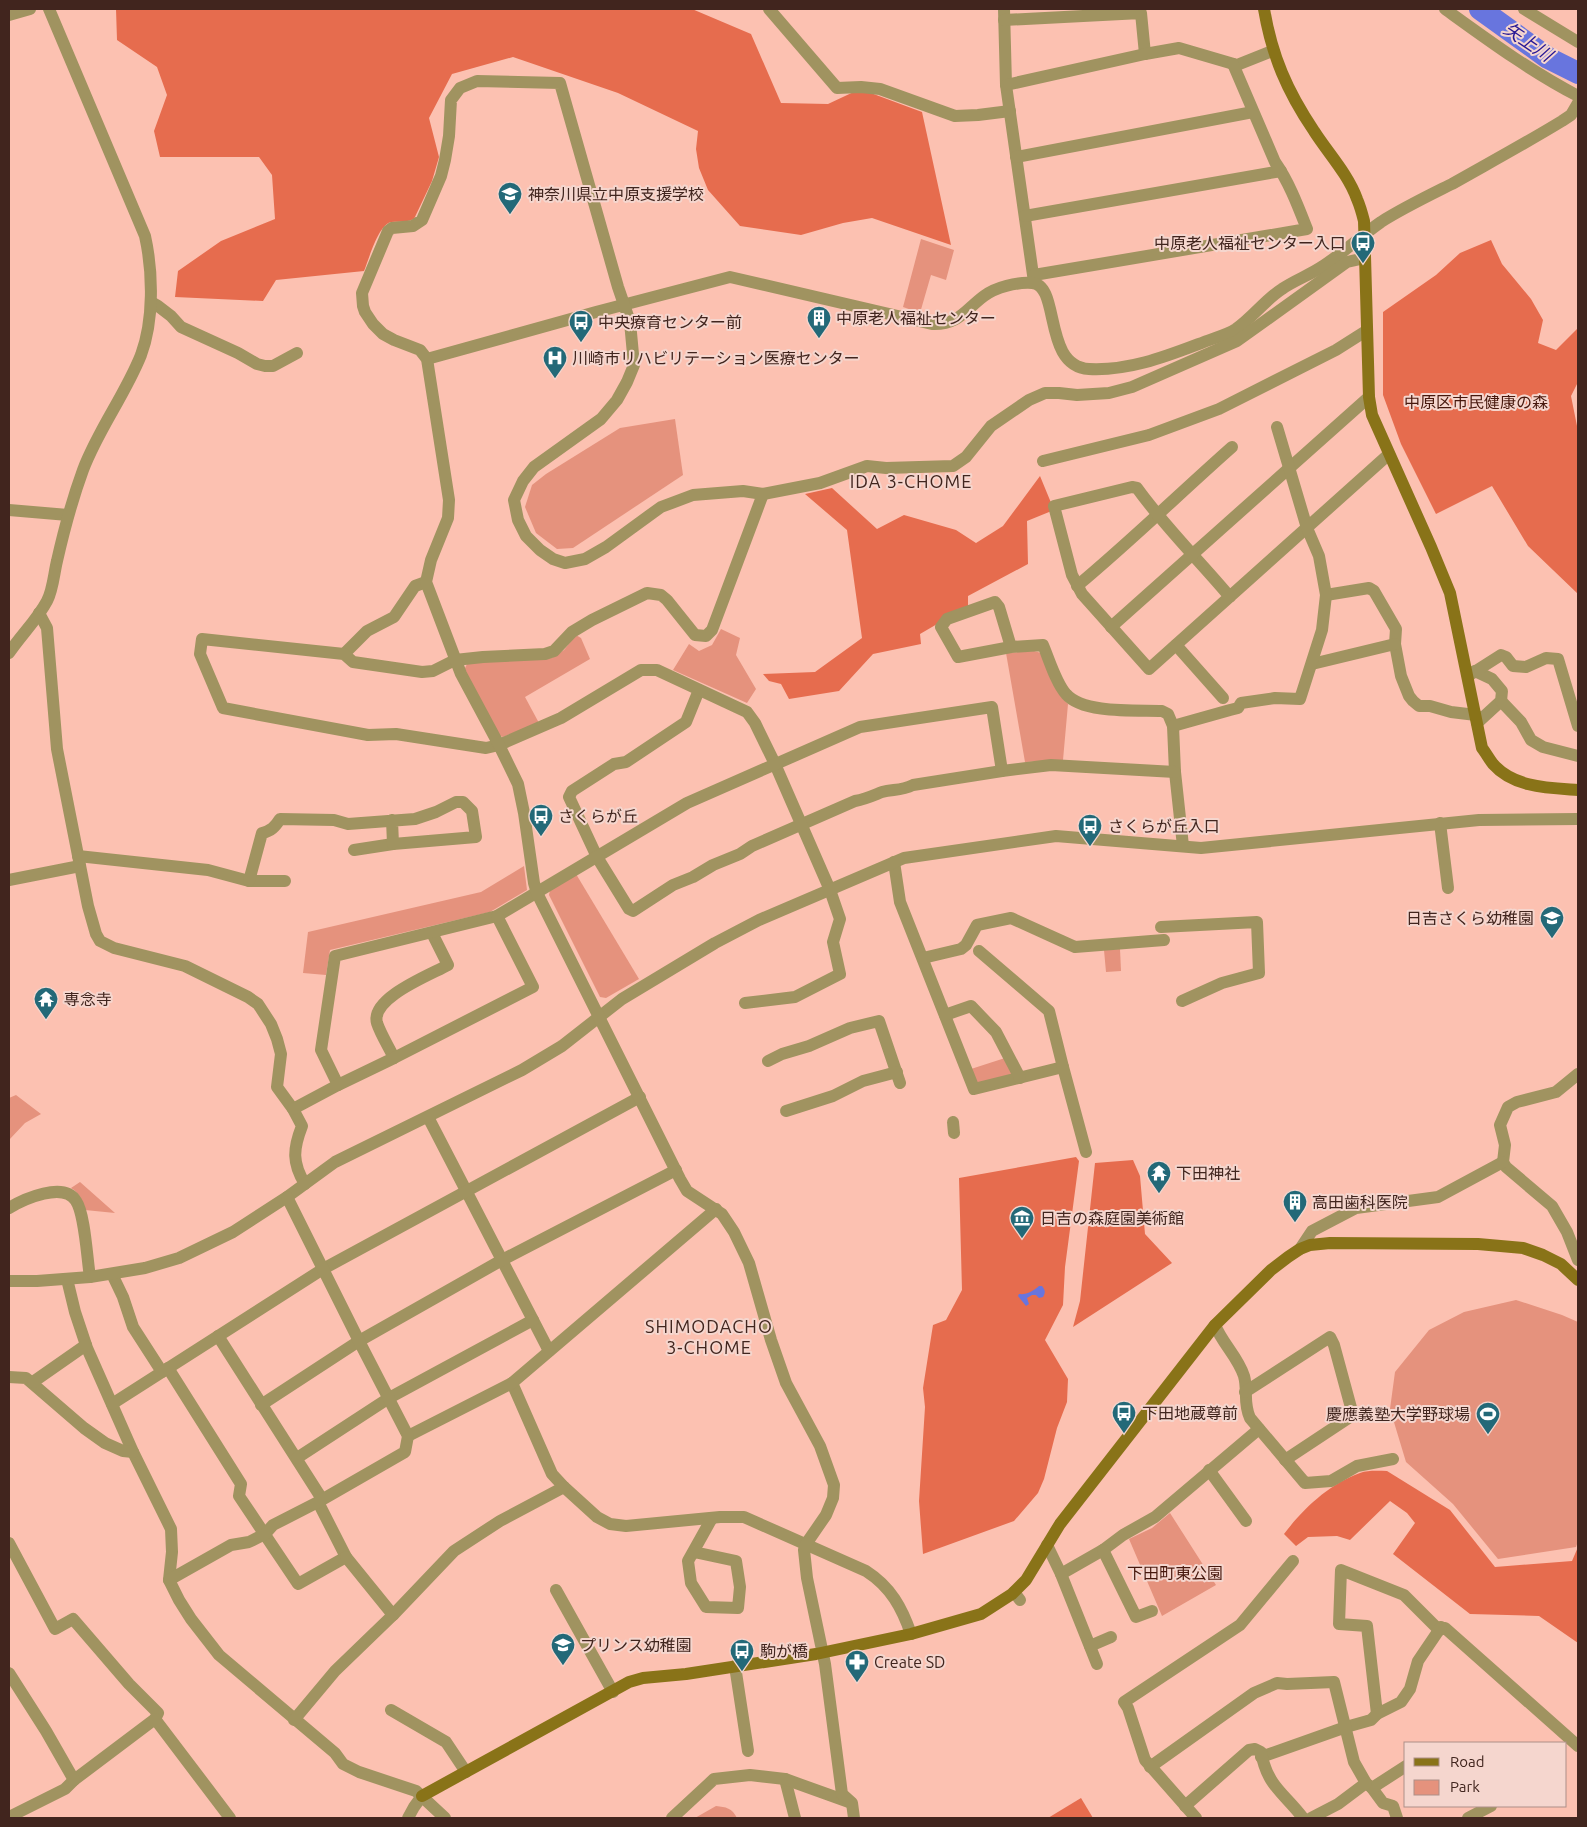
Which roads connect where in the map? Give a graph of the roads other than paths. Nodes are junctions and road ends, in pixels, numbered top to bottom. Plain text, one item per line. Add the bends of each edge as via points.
1 (30, 9) edge
2 (49, 9) edge
3 (769, 9) edge
4 (1264, 9) edge
5 (1445, 9) edge
6 (1524, 9) edge
7 (1004, 14) edge
8 (9, 15) edge
9 (1578, 42) edge
10 (1272, 51) junction
11 (1146, 54) junction
12 (1233, 64) junction
13 (1006, 85) junction
14 (1578, 96) edge
15 (1578, 103) edge
16 (1010, 111) junction
17 (1253, 112) junction
18 (1016, 157) junction
19 (1282, 171) junction
20 (1025, 216) junction
21 (1364, 236) junction
22 (1365, 258) junction
23 (1034, 279) junction
24 (151, 302) junction
25 (625, 304) junction
26 (1366, 331) junction
27 (297, 353) dead end
28 (427, 360) junction
29 (1368, 397) junction
30 (1277, 427) dead end
31 (1232, 447) dead end
32 (1388, 455) junction
33 (1043, 461) dead end
34 (1289, 469) junction
35 (763, 494) junction
36 (9, 510) edge
37 (1156, 514) junction
38 (68, 516) junction
39 (1307, 528) junction
40 (1194, 554) junction
41 (426, 582) junction
42 (1077, 586) junction
43 (1326, 595) junction
44 (1230, 597) junction
45 (39, 613) junction
46 (1111, 627) junction
47 (1396, 644) junction
48 (1176, 645) junction
49 (1010, 647) junction
50 (9, 653) edge
51 (344, 654) junction
52 (455, 660) junction
53 (1312, 664) junction
54 (1471, 673) junction
55 (699, 690) junction
56 (1223, 698) dead end
57 (1501, 701) junction
58 (1476, 719) junction
59 (1172, 726) junction
60 (1578, 726) edge
61 (500, 745) junction
62 (1578, 756) edge
63 (775, 764) junction
64 (1002, 771) junction
65 (1175, 772) junction
66 (1578, 790) edge
67 (392, 820) junction
68 (1578, 820) edge
69 (1440, 823) junction
70 (800, 826) junction
71 (393, 844) junction
72 (1183, 846) junction
73 (354, 850) dead end
74 (597, 857) junction
75 (79, 861) junction
76 (894, 862) junction
77 (9, 880) edge
78 (250, 881) junction
79 (286, 881) dead end
80 (1448, 888) dead end
81 (830, 890) junction
82 (537, 893) junction
83 (497, 916) junction
84 (432, 933) junction
85 (980, 951) dead end
86 (923, 958) junction
87 (1182, 1001) dead end
88 (745, 1003) dead end
89 (945, 1015) junction
90 (599, 1016) junction
91 (394, 1058) junction
92 (768, 1061) dead end
93 (1062, 1067) junction
94 (1578, 1074) edge
95 (1020, 1078) junction
96 (338, 1085) junction
97 (640, 1097) junction
98 (294, 1109) junction
99 (786, 1110) dead end
100 (428, 1117) junction
101 (1086, 1152) dead end
102 (1503, 1162) junction
103 (676, 1170) junction
104 (305, 1184) junction
105 (466, 1190) junction
106 (287, 1197) junction
107 (9, 1208) edge
108 (716, 1209) junction
109 (1300, 1249) junction
110 (502, 1260) junction
111 (1578, 1260) edge
112 (324, 1269) junction
113 (112, 1274) junction
114 (90, 1277) junction
115 (67, 1279) junction
116 (1578, 1280) edge
117 (9, 1281) edge
118 (533, 1320) junction
119 (1215, 1325) junction
120 (218, 1336) junction
121 (359, 1341) junction
122 (86, 1345) junction
123 (549, 1351) junction
124 (165, 1370) junction
125 (9, 1377) edge
126 (33, 1382) junction
127 (512, 1383) junction
128 (1244, 1392) junction
129 (389, 1398) junction
130 (112, 1404) junction
131 (261, 1405) junction
132 (1259, 1429) junction
133 (408, 1436) junction
134 (133, 1452) junction
135 (297, 1458) junction
136 (1285, 1460) junction
137 (1393, 1460) dead end
138 (1210, 1470) junction
139 (564, 1487) junction
140 (320, 1501) junction
141 (712, 1518) junction
142 (1246, 1521) dead end
143 (265, 1534) junction
144 (9, 1543) edge
145 (806, 1544) junction
146 (1047, 1545) junction
147 (1103, 1550) junction
148 (694, 1552) junction
149 (346, 1557) junction
150 (1293, 1561) dead end
151 (1061, 1574) junction
152 (169, 1580) junction
153 (556, 1590) dead end
154 (1152, 1611) dead end
155 (393, 1615) junction
156 (1440, 1628) junction
157 (911, 1634) junction
158 (1111, 1637) dead end
159 (1090, 1646) junction
160 (822, 1653) junction
161 (1097, 1664) dead end
162 (735, 1666) junction
163 (9, 1673) edge
164 (613, 1692) junction
165 (391, 1710) dead end
166 (1377, 1714) junction
167 (155, 1719) junction
168 (294, 1720) junction
169 (1346, 1727) junction
170 (1578, 1746) edge
171 (748, 1750) dead end
172 (1262, 1757) junction
173 (1150, 1767) junction
174 (1404, 1767) edge
175 (466, 1772) junction
176 (785, 1779) junction
177 (74, 1780) junction
178 (1369, 1785) junction
179 (422, 1796) junction
180 (852, 1803) junction
181 (1185, 1806) junction
182 (1487, 1807) edge
183 (9, 1817) edge
184 (230, 1818) edge
185 (408, 1818) edge
186 (444, 1818) edge
187 (672, 1818) edge
188 (795, 1818) edge
189 (854, 1818) edge
190 (1196, 1818) edge
191 (1303, 1818) edge
192 (1311, 1818) edge
193 (1397, 1818) edge
194 (1468, 1818) edge

1 - 8 street
2 - 24 street via 145,236 150,258
3 - 16 street via 836,88 880,89 955,116
4 - 10 street
5 - 14 street via 1546,80
6 - 9 street
7 - 11 street via 1140,13
7 - 13 street
10 - 12 street via 1238,66
10 - 21 street via 1300,108 1357,198 1364,221
11 - 12 street via 1179,48
11 - 13 street
12 - 17 street
13 - 16 street
15 - 21 street via 1562,121 1380,223
16 - 18 street
17 - 18 street
17 - 19 street
18 - 20 street
19 - 20 street
19 - 23 street via 1307,229
20 - 23 street
21 - 22 street
21 - 23 street via 1322,266 1283,288 1234,330 1161,358 1126,367 1087,369 1063,353 1056,339 1047,297
22 - 26 street
22 - 35 street via 1347,262 1237,341 1132,386 1109,393 1045,394 1029,400 991,426 966,457 954,466 867,466 820,483
23 - 25 street via 996,289 946,325 730,277
24 - 27 street via 181,327 257,364 273,366
24 - 38 street via 141,354 101,428
25 - 28 street
25 - 28 street via 560,83 472,82 460,88 451,100 445,160 422,220 413,226 388,231 362,292 365,312 373,324 383,334 420,350
25 - 35 street via 634,366 617,400 601,419 534,467 524,482 514,500 518,520 526,536 553,559 565,563 585,559 662,507 693,495 743,491
26 - 29 street
26 - 33 street via 1336,350 1219,410 1149,435
28 - 41 street via 449,500 448,518
29 - 32 street
29 - 34 street
30 - 34 street
31 - 37 street
32 - 39 street
32 - 54 street via 1450,593
34 - 39 street
34 - 40 street
35 - 52 street via 712,630 706,636 695,635 668,600 661,595 647,593 572,632 554,651
36 - 38 street
37 - 40 street
37 - 42 street
37 - 42 street via 1137,488 1132,487 1054,506
38 - 45 street via 48,599
39 - 43 street via 1319,556
39 - 44 street
40 - 44 street
40 - 46 street
41 - 51 street via 416,586 394,617 367,631
41 - 52 street
42 - 46 street
43 - 47 street via 1369,588 1374,591 1396,629
43 - 53 street via 1322,630
44 - 48 street
45 - 50 street
45 - 75 street via 47,628 57,749
46 - 48 street via 1149,669
47 - 53 street
47 - 58 street via 1401,676 1413,701 1419,706
48 - 56 street
49 - 49 street via 999,606 995,602 947,619 942,627 958,657
49 - 59 street via 1043,645 1066,694 1077,702 1090,708 1162,711 1168,714
51 - 52 street via 353,662 422,672 433,671
51 - 61 street via 202,639 200,654 223,708 368,735 396,734 486,748
52 - 61 street
53 - 59 street via 1300,699 1275,698 1241,703 1238,708
54 - 57 street via 1492,679 1502,691
54 - 58 street
54 - 60 street via 1501,656 1513,666 1526,667 1546,658 1558,659
55 - 61 street via 657,670 641,670 560,718
55 - 63 street via 748,712
55 - 74 street via 686,722 626,762 614,764 572,792 569,797
57 - 58 street
57 - 62 street via 1531,740 1543,747
58 - 66 street via 1482,748 1504,774 1542,787
59 - 65 street
61 - 82 street via 518,784
63 - 64 street via 860,727 992,707
63 - 70 street
63 - 74 street via 687,802
64 - 65 street via 1051,766
64 - 70 street via 882,792
65 - 72 street
67 - 71 street
67 - 71 street via 415,819 463,802 472,811 476,838
67 - 78 street via 348,824 334,820 280,819 276,826 262,832
68 - 69 street
69 - 72 street via 1225,846
69 - 80 street
70 - 74 street via 673,885 633,911
70 - 81 street
71 - 73 street
72 - 76 street via 1056,836
74 - 82 street
75 - 77 street
75 - 78 street via 208,870
75 - 98 street via 88,906 100,941 114,948 185,966 258,1004 272,1024 281,1054 277,1087
76 - 81 street
76 - 86 street via 900,902
78 - 79 street
81 - 88 street via 840,919 833,942 840,974 796,997
81 - 90 street via 715,943
82 - 83 street
82 - 90 street
83 - 84 street
83 - 91 street via 533,987
84 - 91 street via 448,965 388,997 379,1009 376,1022
84 - 96 street via 335,956 321,1050
85 - 93 street via 1049,1011
86 - 87 street via 961,949 977,925 1011,918 1075,947 1257,922 1259,973 1222,983
86 - 89 street
89 - 95 street via 972,1006 996,1032
89 - 95 street via 974,1089
90 - 97 street
90 - 100 street via 562,1046 522,1070
91 - 96 street
92 - 99 street via 850,1028 879,1022 899,1078 863,1081 832,1096
93 - 95 street
93 - 101 street
94 - 102 street via 1556,1092 1508,1107 1500,1125 1505,1145
96 - 98 street
97 - 103 street
97 - 105 street
98 - 104 street via 302,1126 295,1144 297,1170
100 - 104 street via 335,1162
100 - 105 street
102 - 109 street via 1438,1197 1356,1208 1312,1231
102 - 111 street via 1552,1206
103 - 108 street via 687,1191
103 - 110 street
104 - 106 street
105 - 110 street
105 - 112 street
106 - 112 street
106 - 113 street via 233,1232 178,1258
107 - 114 street via 44,1194 68,1193 77,1202
108 - 123 street
108 - 145 street via 734,1232 749,1263 786,1383 820,1446 834,1485 826,1515
109 - 116 street via 1330,1243 1478,1244 1523,1248 1561,1264
109 - 119 street via 1271,1270
110 - 118 street
110 - 121 street
112 - 120 street
112 - 121 street
113 - 114 street
113 - 124 street via 124,1297 133,1327
114 - 115 street
115 - 117 street
115 - 122 street
118 - 123 street
118 - 129 street
119 - 128 street via 1238,1363 1244,1378
119 - 146 street
120 - 124 street
120 - 131 street
121 - 129 street
121 - 131 street
122 - 126 street
122 - 130 street
123 - 127 street
124 - 130 street
124 - 143 street via 241,1484 239,1496
125 - 126 street
126 - 134 street via 105,1443
127 - 133 street
127 - 139 street via 552,1474
128 - 132 street via 1245,1409
128 - 136 street via 1330,1337 1353,1415
129 - 133 street
129 - 135 street
130 - 134 street
131 - 135 street
132 - 136 street
132 - 138 street
133 - 140 street via 405,1452
134 - 152 street via 171,1529
135 - 140 street
136 - 137 street via 1305,1483 1330,1481 1357,1466
138 - 142 street
138 - 147 street via 1155,1517
139 - 141 street via 597,1517 610,1524 626,1526
139 - 155 street via 500,1521 454,1551
140 - 143 street via 273,1526
140 - 149 street
141 - 145 street via 744,1516
141 - 148 street
143 - 149 street via 298,1584
143 - 152 street via 249,1542 231,1545
144 - 167 street via 55,1629 73,1619 158,1713
145 - 157 street via 882,1581 904,1612
145 - 160 street via 807,1578
146 - 151 street
146 - 157 street via 1017,1596 981,1614
147 - 151 street
147 - 154 street via 1136,1617
148 - 148 street via 736,1561 740,1587 738,1608 706,1608 692,1583 688,1561
149 - 155 street
150 - 173 street via 1240,1625 1124,1702
151 - 159 street
152 - 168 street via 191,1619 218,1655
153 - 164 street
155 - 168 street via 336,1671
156 - 166 street via 1418,1661 1410,1689 1401,1702
156 - 166 street via 1404,1595 1341,1570 1339,1624 1367,1626
156 - 170 street via 1445,1628
157 - 160 street
158 - 159 street
159 - 161 street
160 - 162 street
160 - 180 street via 842,1794
162 - 164 street via 643,1678
162 - 171 street
163 - 177 street
164 - 175 street
165 - 175 street via 446,1742
166 - 169 street via 1371,1720
167 - 177 street
167 - 184 street
168 - 179 street via 335,1753 343,1764
169 - 172 street
169 - 173 street via 1334,1682 1278,1683 1254,1693
169 - 178 street via 1354,1762
172 - 181 street via 1255,1749 1249,1750
172 - 191 street via 1267,1775
173 - 181 street
174 - 178 street
175 - 179 street
176 - 180 street
176 - 187 street via 750,1775 714,1779
176 - 188 street
177 - 183 street via 65,1790
178 - 192 street
178 - 193 street via 1383,1803 1393,1806
179 - 185 street
179 - 186 street
180 - 189 street
181 - 190 street
182 - 194 street

